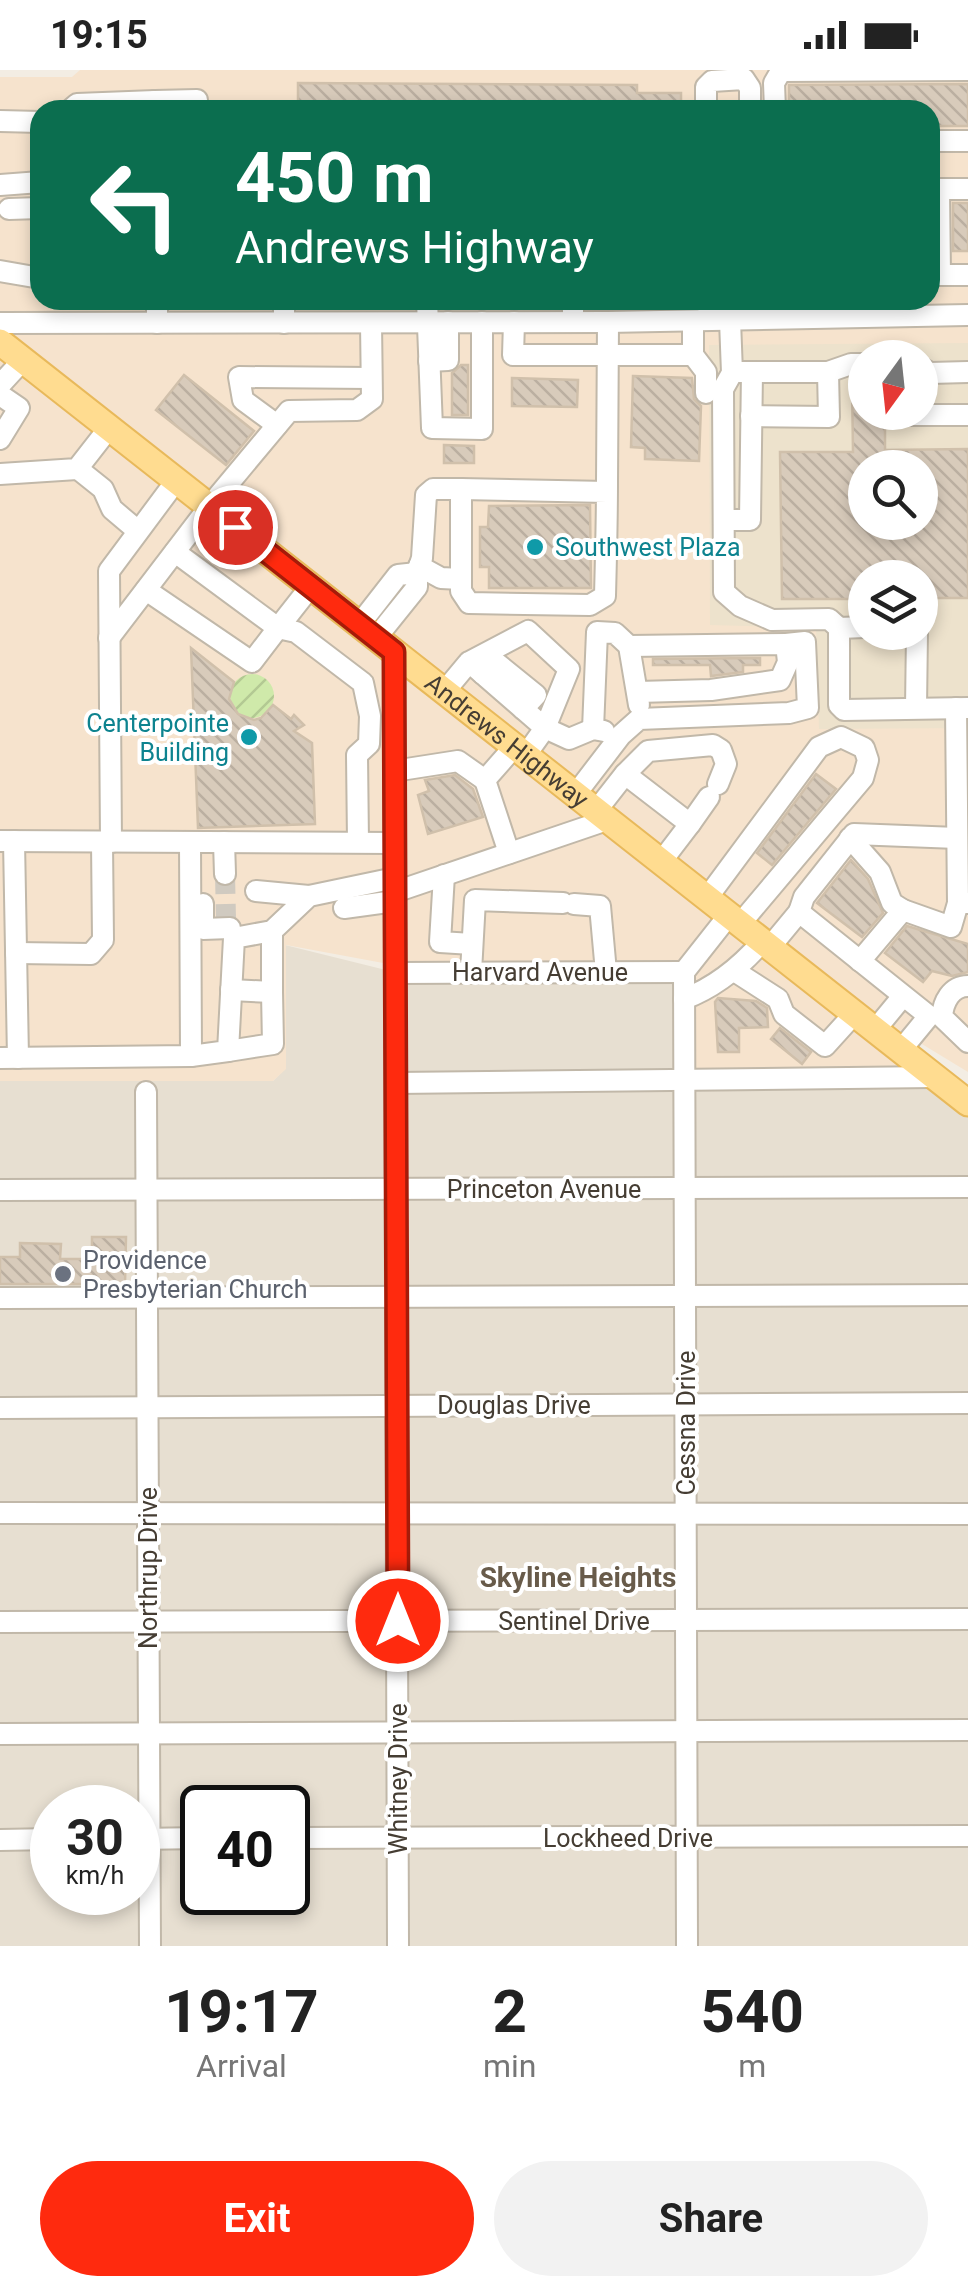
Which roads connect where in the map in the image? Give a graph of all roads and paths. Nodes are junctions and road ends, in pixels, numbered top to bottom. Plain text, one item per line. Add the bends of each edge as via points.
1 (968, 70) edge
2 (781, 71) edge
3 (706, 100) edge
4 (750, 100) edge
5 (775, 100) edge
6 (0, 121) edge
7 (30, 122) edge
8 (968, 140) edge
9 (940, 141) edge
10 (30, 183) edge
11 (0, 185) edge
12 (940, 189) edge
13 (968, 189) edge
14 (30, 208) edge
15 (9, 209) dead end
16 (0, 271) edge
17 (940, 275) edge
18 (968, 275) edge
19 (30, 276) edge
20 (70, 310) edge
21 (157, 310) edge
22 (284, 310) edge
23 (432, 310) edge
24 (573, 310) edge
25 (765, 310) edge
26 (891, 310) edge
27 (723, 313) edge
28 (968, 315) edge
29 (438, 322) junction
30 (482, 322) junction
31 (514, 322) junction
32 (573, 322) junction
33 (608, 322) junction
34 (0, 323) edge
35 (71, 323) junction
36 (158, 323) junction
37 (284, 323) junction
38 (371, 323) junction
39 (0, 342) edge
40 (692, 355) junction
41 (608, 356) junction
42 (23, 360) junction
43 (848, 365) edge
44 (742, 372) junction
45 (828, 372) junction
46 (968, 372) edge
47 (938, 373) edge
48 (372, 378) junction
49 (0, 385) edge
50 (706, 394) dead end
51 (0, 395) edge
52 (938, 415) edge
53 (968, 415) edge
54 (751, 416) junction
55 (277, 425) junction
56 (109, 428) junction
57 (0, 439) edge
58 (78, 468) junction
59 (0, 474) edge
60 (176, 481) junction
61 (461, 489) junction
62 (607, 492) junction
63 (210, 507) junction
64 (724, 520) junction
65 (138, 532) junction
66 (175, 552) junction
67 (418, 570) junction
68 (461, 578) junction
69 (310, 586) junction
70 (146, 590) junction
71 (278, 628) junction
72 (840, 628) junction
73 (848, 628) edge
74 (109, 638) junction
75 (376, 638) junction
76 (786, 644) junction
77 (628, 646) junction
78 (916, 650) edge
79 (476, 668) junction
80 (444, 692) junction
81 (638, 692) junction
82 (916, 708) junction
83 (962, 708) edge
84 (639, 719) junction
85 (545, 728) junction
86 (594, 729) junction
87 (621, 735) junction
88 (520, 751) junction
89 (394, 771) junction
90 (625, 774) junction
91 (485, 780) junction
92 (593, 808) junction
93 (690, 824) junction
94 (961, 827) edge
95 (850, 838) junction
96 (7, 842) edge
97 (106, 842) junction
98 (206, 842) junction
99 (358, 842) junction
100 (394, 843) junction
101 (509, 853) junction
102 (661, 862) junction
103 (225, 874) tunnel mouth
104 (444, 875) junction
105 (395, 890) junction
106 (256, 892) dead end
107 (309, 896) junction
108 (707, 898) junction
109 (963, 903) edge
110 (344, 908) dead end
111 (902, 910) junction
112 (799, 912) junction
113 (8, 917) edge
114 (734, 920) junction
115 (230, 928) junction
116 (272, 931) junction
117 (472, 944) junction
118 (766, 944) junction
119 (16, 954) junction
120 (860, 961) junction
121 (395, 972) junction
122 (470, 972) junction
123 (606, 972) junction
124 (684, 972) junction
125 (736, 972) junction
126 (801, 972) junction
127 (968, 986) edge
128 (231, 990) junction
129 (272, 992) junction
130 (903, 996) junction
131 (778, 999) junction
132 (684, 1000) junction
133 (854, 1014) junction
134 (875, 1030) junction
135 (968, 1042) edge
136 (825, 1046) junction
137 (901, 1050) junction
138 (228, 1051) junction
139 (191, 1056) junction
140 (9, 1058) edge
141 (934, 1076) junction
142 (823, 1078) junction
143 (684, 1080) junction
144 (396, 1083) junction
145 (146, 1092) dead end
146 (965, 1094) edge
147 (968, 1187) edge
148 (684, 1188) junction
149 (0, 1190) edge
150 (147, 1190) junction
151 (396, 1190) junction
152 (968, 1295) edge
153 (396, 1297) junction
154 (685, 1297) junction
155 (0, 1298) edge
156 (147, 1298) junction
157 (968, 1403) edge
158 (686, 1404) junction
159 (396, 1405) junction
160 (147, 1406) junction
161 (0, 1408) edge
162 (148, 1512) junction
163 (0, 1513) edge
164 (397, 1513) junction
165 (686, 1514) junction
166 (968, 1514) edge
167 (968, 1619) edge
168 (686, 1620) junction
169 (398, 1621) junction
170 (0, 1622) edge
171 (148, 1622) junction
172 (968, 1730) edge
173 (686, 1731) junction
174 (398, 1733) junction
175 (0, 1734) edge
176 (149, 1734) junction
177 (147, 1785) edge
178 (968, 1836) edge
179 (310, 1838) edge
180 (398, 1838) junction
181 (687, 1838) junction
182 (30, 1839) edge
183 (0, 1840) edge
184 (148, 1915) edge
185 (150, 1946) edge
186 (398, 1946) edge
187 (687, 1946) edge

1 - 2 street
2 - 5 street
3 - 4 street via 712,81 744,79
6 - 7 street
8 - 9 street
10 - 11 street
12 - 13 street
14 - 15 street
16 - 19 street
17 - 18 street
20 - 35 street
21 - 36 street
22 - 37 street
23 - 29 street
24 - 32 street
25 - 27 street
26 - 28 street
27 - 33 street
27 - 40 street
27 - 44 street
29 - 30 street
29 - 30 street via 429,361 432,428 482,428
29 - 38 street
30 - 31 street
31 - 32 street
31 - 41 street via 513,355
32 - 33 street
33 - 41 street
34 - 35 street
35 - 36 street
36 - 37 street
37 - 38 street
38 - 48 street
39 - 42 main road, Andrews Highway
40 - 41 street
40 - 50 street via 706,372
41 - 62 street
42 - 49 street
42 - 56 main road, Andrews Highway
43 - 45 street
44 - 45 street
44 - 54 street
44 - 64 street via 723,388
45 - 54 street via 829,417
46 - 47 street
48 - 55 street via 372,399 357,410 289,411
48 - 55 street via 240,377 243,400
51 - 57 street via 19,408
52 - 53 street
54 - 64 street via 750,520
55 - 63 street
56 - 58 street
56 - 60 main road, Andrews Highway
58 - 59 street
58 - 65 street
60 - 63 main road, Andrews Highway
60 - 65 street
61 - 62 street
61 - 67 street via 426,495
61 - 68 street
62 - 68 street via 606,596 590,604 469,602
63 - 66 street
63 - 69 main road, Andrews Highway
64 - 72 street via 724,592 772,620 829,619
65 - 74 street via 109,571
66 - 70 street
66 - 71 street
67 - 68 street
67 - 75 street via 398,575
69 - 71 street
69 - 75 main road, Andrews Highway
70 - 71 street via 252,662
70 - 74 street
71 - 99 street via 296,632 363,684 370,716 368,744 357,755
72 - 73 street
72 - 82 street via 838,706
74 - 97 street
75 - 80 main road, Andrews Highway
75 - 89 street, Whitney Drive
76 - 77 street
76 - 81 street via 780,680
76 - 84 street via 805,642 808,708
77 - 81 street
77 - 86 street via 615,634 597,632
78 - 82 street
79 - 80 street
79 - 85 street
79 - 85 street via 528,631 570,669
80 - 88 main road, Andrews Highway
81 - 84 street
82 - 83 street
83 - 94 street
84 - 87 street
85 - 86 street via 570,739
85 - 88 street
86 - 87 street
87 - 92 street
88 - 91 street
88 - 92 main road, Andrews Highway
89 - 91 street via 458,761
89 - 100 street, Whitney Drive
90 - 92 street
90 - 93 street
90 - 93 street via 648,751 713,745 721,750 726,764
91 - 101 street
92 - 101 street
92 - 102 main road, Andrews Highway
93 - 102 street
94 - 95 street
94 - 109 street
95 - 111 street
95 - 112 street
96 - 97 street
96 - 113 street
97 - 98 street
97 - 119 street via 98,950
98 - 99 street
98 - 103 street
98 - 115 street via 203,928
98 - 139 street
99 - 100 street
100 - 105 street, Whitney Drive
101 - 104 street
102 - 108 main road, Andrews Highway
104 - 105 street
104 - 117 street via 440,942
105 - 107 street
105 - 110 street
105 - 121 street, Whitney Drive
106 - 107 street
107 - 116 street
108 - 114 main road, Andrews Highway
108 - 114 street via 819,746 840,738 864,748 863,778
109 - 111 street via 952,926
111 - 120 street
112 - 118 street
112 - 120 street
113 - 119 street
114 - 118 main road, Andrews Highway
114 - 124 street
115 - 116 street
115 - 128 street
116 - 129 street
117 - 122 street
117 - 123 street via 475,900 600,906
118 - 125 street
118 - 126 main road, Andrews Highway
119 - 140 street
120 - 130 street
121 - 122 street, Harvard Avenue
121 - 144 street, Whitney Drive
122 - 123 street, Harvard Avenue
123 - 124 street, Harvard Avenue
124 - 132 street, Cessna Drive
125 - 131 street
125 - 132 street
126 - 131 street
126 - 133 main road, Andrews Highway
127 - 135 street via 952,992 942,1018
128 - 129 street
128 - 138 street
129 - 138 street via 273,1044
130 - 134 street
130 - 137 street via 929,1016
131 - 136 street via 784,1014
132 - 143 street, Cessna Drive
133 - 134 main road, Andrews Highway
133 - 136 street
134 - 137 main road, Andrews Highway
136 - 142 street via 830,1058
137 - 141 main road, Andrews Highway
138 - 139 street
139 - 140 street
141 - 142 street
141 - 146 main road, Andrews Highway
142 - 143 street
143 - 144 street
143 - 148 street, Cessna Drive
144 - 151 street, Whitney Drive
145 - 150 street, Northrup Drive
147 - 148 street, Princeton Avenue
148 - 151 street, Princeton Avenue
148 - 154 street, Cessna Drive
149 - 150 street, Princeton Avenue
150 - 151 street, Princeton Avenue
150 - 156 street, Northrup Drive
151 - 153 street, Whitney Drive
152 - 154 street
153 - 154 street
153 - 156 street
153 - 159 street, Whitney Drive
154 - 158 street, Cessna Drive
155 - 156 street
156 - 160 street, Northrup Drive
157 - 158 street, Douglas Drive
158 - 159 street, Douglas Drive
158 - 165 street, Cessna Drive
159 - 160 street, Douglas Drive
159 - 164 street, Whitney Drive
160 - 161 street, Douglas Drive
160 - 162 street, Northrup Drive
162 - 163 street
162 - 164 street
162 - 171 street, Northrup Drive
164 - 165 street
164 - 169 street, Whitney Drive
165 - 166 street
165 - 168 street, Cessna Drive
167 - 168 street, Sentinel Drive
168 - 169 street, Sentinel Drive
168 - 173 street, Cessna Drive
169 - 171 street, Sentinel Drive
169 - 174 street, Whitney Drive
170 - 171 street, Sentinel Drive
171 - 176 street, Northrup Drive
172 - 173 street
173 - 174 street
173 - 181 street, Cessna Drive
174 - 176 street
174 - 180 street, Whitney Drive
175 - 176 street
176 - 177 street, Northrup Drive
178 - 181 street, Lockheed Drive
179 - 180 street, Lockheed Drive
180 - 181 street, Lockheed Drive
180 - 186 street, Whitney Drive
181 - 187 street, Cessna Drive
182 - 183 street
184 - 185 street, Northrup Drive

